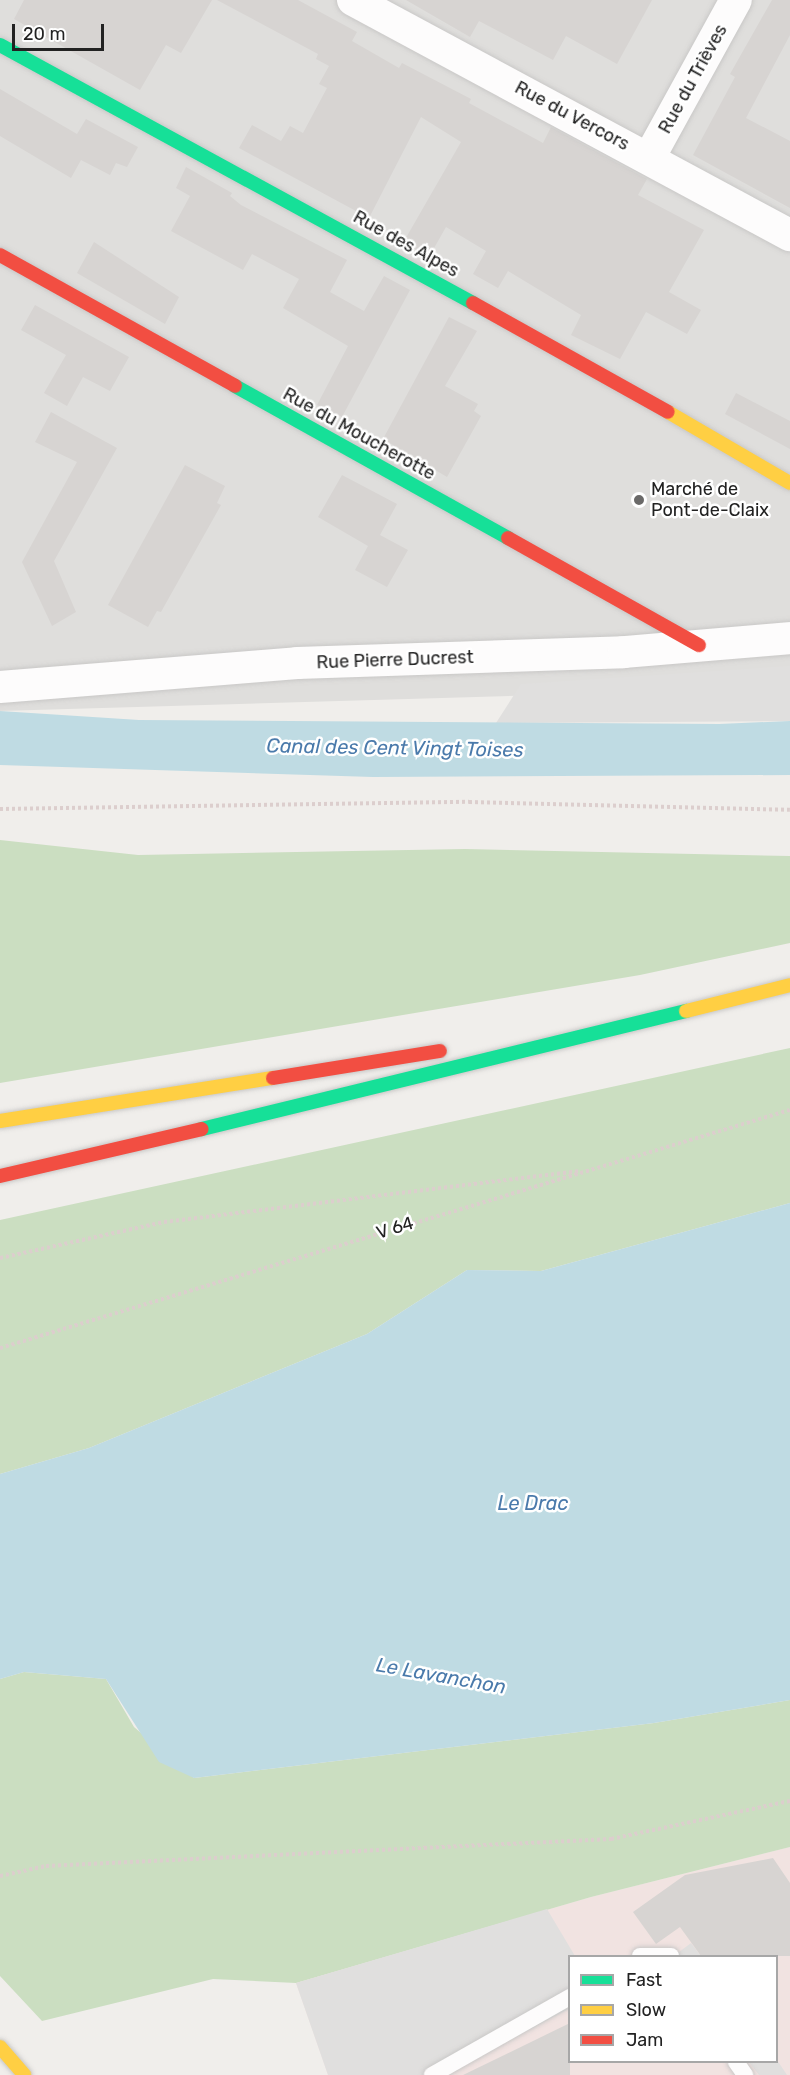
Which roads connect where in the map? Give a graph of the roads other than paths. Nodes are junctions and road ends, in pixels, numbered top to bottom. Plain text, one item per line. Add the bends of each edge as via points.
1 (353, 0) edge
2 (736, 0) edge
3 (0, 45) edge
4 (649, 158) junction
5 (790, 235) edge
6 (0, 255) edge
7 (790, 483) edge
8 (790, 638) edge
9 (699, 645) junction
10 (0, 687) edge
11 (790, 985) edge
12 (655, 1016) junction
13 (490, 1043) dead end
14 (455, 1049) dead end
15 (0, 1121) edge
16 (0, 1176) edge
17 (568, 1997) edge
18 (0, 2047) edge
19 (24, 2075) edge
20 (432, 2075) edge

1 - 4 street, Rue du Vercors
2 - 4 street, Rue du Trièves
3 - 7 main road, Rue des Alpes via 548,343
4 - 5 street, Rue du Vercors
6 - 9 main road, Rue du Moucherotte
8 - 9 street, Rue Pierre Ducrest
9 - 10 street, Rue Pierre Ducrest via 624,652 297,663
11 - 12 main road
12 - 13 main road
12 - 16 main road via 307,1105
14 - 15 main road
17 - 20 lane
18 - 19 main road

